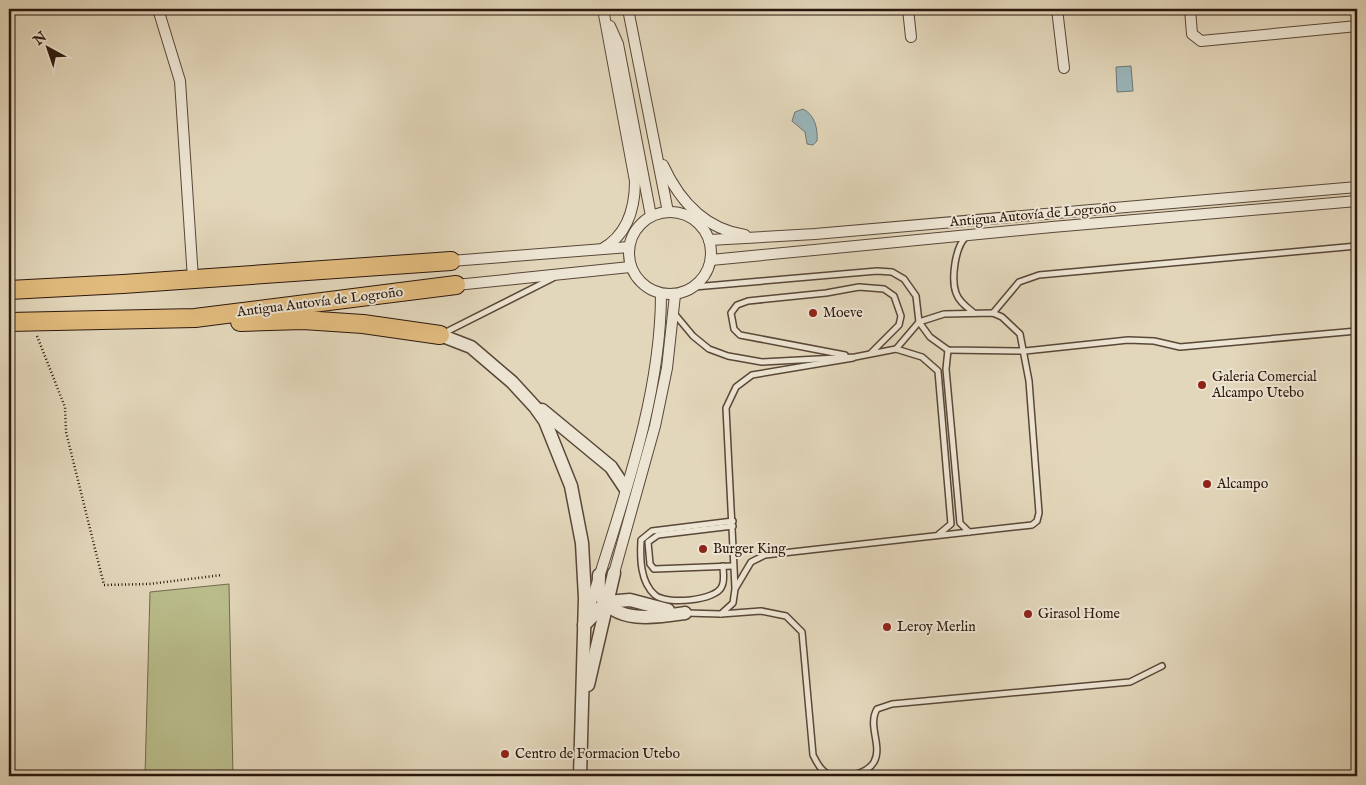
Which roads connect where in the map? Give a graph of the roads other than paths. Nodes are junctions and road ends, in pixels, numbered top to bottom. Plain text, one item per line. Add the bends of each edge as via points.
1 (158, 9) edge
2 (603, 9) edge
3 (628, 9) edge
4 (908, 9) edge
5 (1058, 9) edge
6 (1190, 9) edge
7 (1357, 26) edge
8 (911, 38) dead end
9 (1064, 68) dead end
10 (655, 146) junction
11 (1357, 187) edge
12 (1355, 202) edge
13 (668, 212) junction
14 (651, 216) junction
15 (970, 235) junction
16 (759, 237) junction
17 (709, 240) junction
18 (1357, 246) edge
19 (629, 247) junction
20 (602, 248) junction
21 (711, 260) junction
22 (451, 261) joint
23 (630, 267) junction
24 (560, 274) junction
25 (193, 279) junction
26 (456, 285) joint
27 (694, 286) junction
28 (9, 290) edge
29 (661, 294) junction
30 (675, 295) junction
31 (673, 312) junction
32 (975, 313) junction
33 (993, 313) junction
34 (195, 318) junction
35 (919, 322) junction
36 (9, 323) edge
37 (1357, 331) edge
38 (440, 335) junction
39 (896, 348) junction
40 (948, 350) junction
41 (1025, 351) junction
42 (871, 353) junction
43 (855, 357) junction
44 (527, 398) junction
45 (625, 488) junction
46 (733, 524) junction
47 (970, 532) junction
48 (938, 534) junction
49 (722, 566) junction
50 (733, 566) junction
51 (614, 573) junction
52 (599, 575) junction
53 (735, 589) junction
54 (630, 600) junction
55 (606, 602) junction
56 (685, 613) junction
57 (721, 614) junction
58 (623, 615) junction
59 (584, 625) junction
60 (601, 630) junction
61 (1162, 666) dead end
62 (582, 712) junction
63 (580, 772) edge

1 - 25 street via 180,81
2 - 14 street via 618,44
2 - 20 street via 635,181 635,199 620,235
3 - 10 street
4 - 8 street
5 - 9 street
6 - 7 street via 1192,34 1201,41
10 - 13 street
10 - 16 street via 673,186 700,215 720,228
11 - 16 street, Antigua Autovía de Logroño
12 - 15 street, Antigua Autovía de Logroño
13 - 14 street
13 - 17 street via 688,216 699,223
14 - 19 street via 638,226
15 - 21 street, Antigua Autovía de Logroño
15 - 32 lane via 958,248 956,292 962,304
16 - 17 street, Antigua Autovía de Logroño
17 - 21 street
18 - 33 lane via 1039,275 1019,282
19 - 20 street
19 - 23 street
20 - 22 street
21 - 27 street via 707,272
22 - 25 highway, Antigua Autovía de Logroño
23 - 24 street, Antigua Autovía de Logroño
23 - 29 street via 648,289
24 - 26 street, Antigua Autovía de Logroño
24 - 38 lane
25 - 28 highway, Antigua Autovía de Logroño
26 - 34 highway, Antigua Autovía de Logroño
27 - 30 street
27 - 35 lane via 892,272 913,289
29 - 30 street
29 - 45 street via 661,330 645,419
30 - 31 street
31 - 43 lane via 700,343 728,356 762,362
31 - 51 street via 667,368 655,426
32 - 33 lane
32 - 35 lane via 944,314
33 - 41 lane via 1015,328
34 - 36 highway, Antigua Autovía de Logroño
34 - 38 highway via 220,322 303,320 363,324
35 - 39 lane
35 - 40 lane via 930,337
37 - 41 lane via 1180,347 1128,340
38 - 44 street via 471,347
39 - 42 lane
39 - 48 lane via 922,357 938,371 951,524
40 - 41 lane
40 - 47 lane via 946,369 960,523
41 - 47 lane via 1039,492 1037,521 1032,525
42 - 43 lane
42 - 43 lane via 898,325 901,316 894,296 884,289 859,287 748,301 737,305 731,313 734,330 740,335
43 - 46 lane via 752,375 736,387 726,408
44 - 45 street via 611,467
44 - 59 street via 546,420 571,486 582,542
45 - 52 street
46 - 49 lane via 658,535 648,542 650,564 654,568
46 - 49 lane via 652,531 641,540 642,570 648,586 656,596 668,600 709,597 717,593 722,586
46 - 50 lane
47 - 48 lane
48 - 53 lane via 765,555 751,562
49 - 50 lane
50 - 53 lane
51 - 54 street via 619,588
51 - 55 street
52 - 55 street via 600,594
52 - 59 street
53 - 57 lane via 733,603
54 - 55 street
54 - 56 street via 652,608
55 - 58 street
55 - 59 street
55 - 60 street
56 - 57 lane
56 - 58 street
57 - 61 lane via 760,611 786,616 802,632 813,756 820,768 831,775 862,773 874,762 877,749 872,718 877,708 1130,682
58 - 60 street
59 - 62 street
60 - 62 street
62 - 63 street

